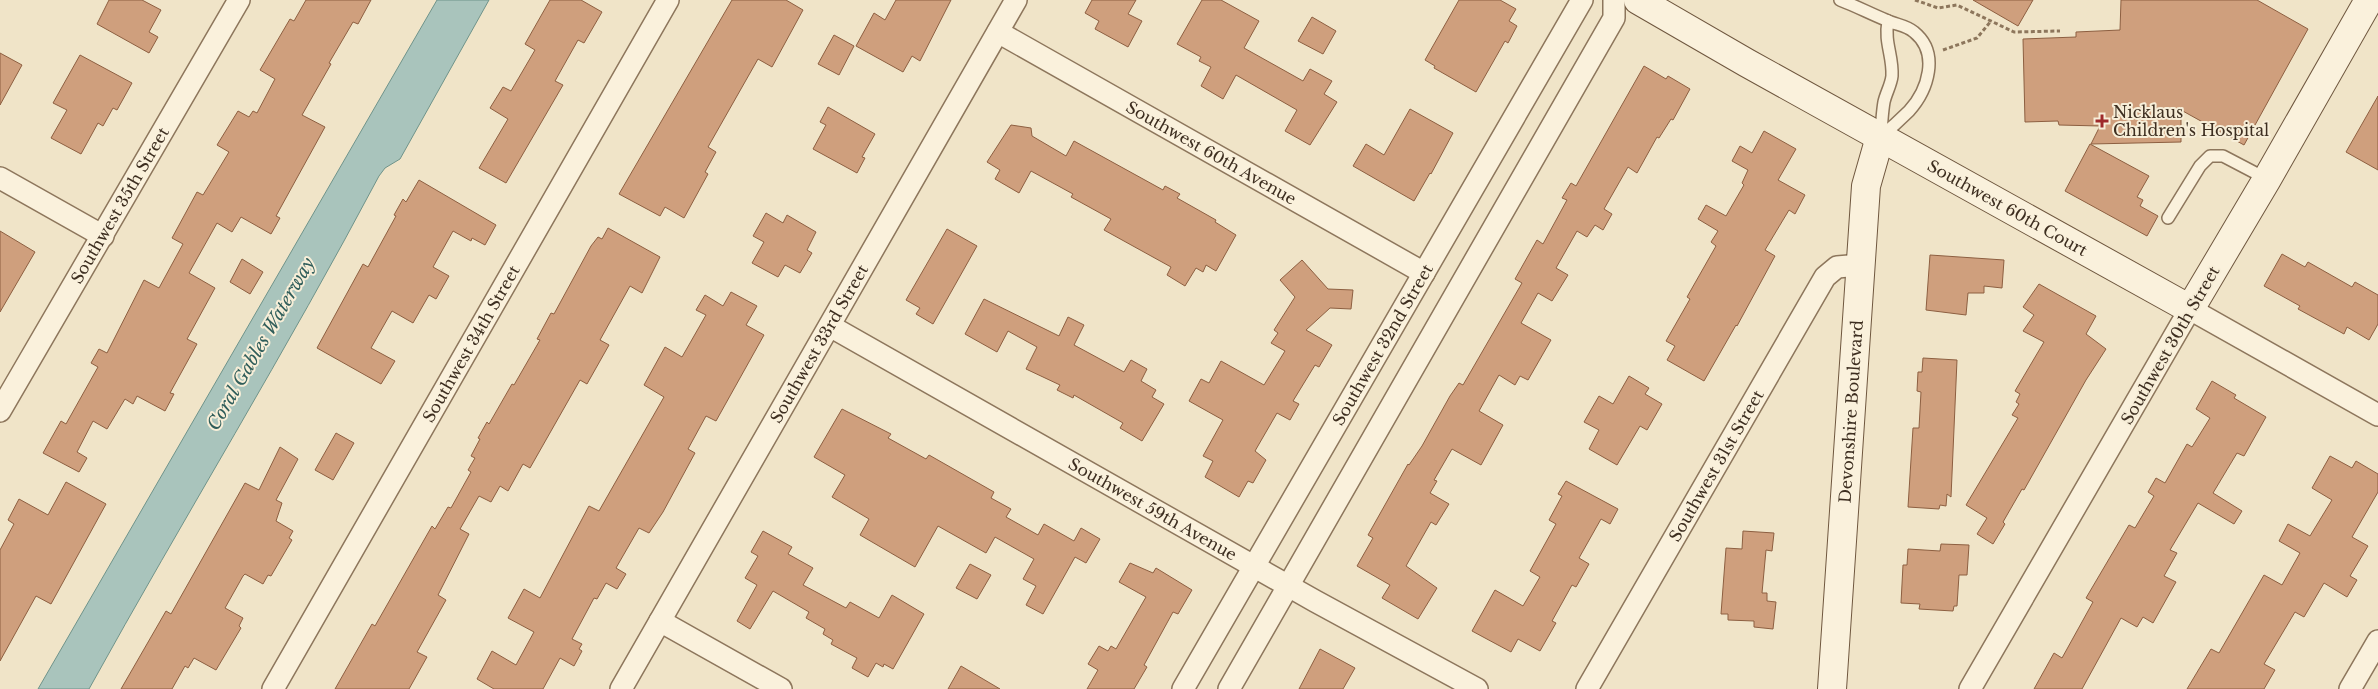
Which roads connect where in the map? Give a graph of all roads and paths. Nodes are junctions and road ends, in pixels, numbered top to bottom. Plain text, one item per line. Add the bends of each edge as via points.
1 (668, 0) edge
2 (1016, 0) edge
3 (1582, 0) edge
4 (1614, 0) edge
5 (1638, 0) edge
6 (1840, 0) edge
7 (1915, 0) edge
8 (2368, 0) edge
9 (238, 1) edge
10 (1854, 3) edge
11 (1888, 21) junction
12 (1991, 21) junction
13 (2060, 31) dead end
14 (998, 32) junction
15 (1942, 51) dead end
16 (1880, 137) junction
17 (0, 178) edge
18 (2267, 179) junction
19 (2168, 218) dead end
20 (104, 236) junction
21 (1861, 265) junction
22 (1424, 273) junction
23 (2190, 309) junction
24 (830, 326) junction
25 (0, 411) edge
26 (2378, 415) edge
27 (1255, 566) junction
28 (1288, 585) junction
29 (660, 620) junction
30 (2378, 640) edge
31 (273, 689) edge
32 (622, 689) edge
33 (781, 689) edge
34 (1183, 689) edge
35 (1229, 689) edge
36 (1477, 689) edge
37 (1588, 689) edge
38 (1832, 689) edge
39 (1970, 689) edge
40 (2350, 689) edge

1 - 31 street, Southwest 34th Street
2 - 14 street, Southwest 33rd Street
3 - 22 street, Southwest 32nd Street
4 - 28 street via 1614,18
5 - 16 street, Southwest 60th Court
6 - 10 lane
7 - 12 path via 1938,8 1957,5
8 - 18 street, Southwest 30th Street
9 - 20 street, Southwest 35th Street
10 - 11 lane
11 - 16 lane via 1886,36 1892,76 1884,100
11 - 16 lane via 1906,26 1915,33 1929,53 1930,66 1921,92 1910,110
12 - 13 path via 2014,32
12 - 15 path via 1977,38
14 - 22 street, Southwest 60th Avenue
14 - 24 street, Southwest 33rd Street
16 - 21 street, Devonshire Boulevard via 1866,186
16 - 23 street, Southwest 60th Court
17 - 20 street
18 - 19 lane via 2223,156 2210,156 2200,166
18 - 23 street, Southwest 30th Street
20 - 25 street, Southwest 35th Street
21 - 37 street, Southwest 31st Street via 1837,267 1825,278
21 - 38 street, Devonshire Boulevard
22 - 27 street, Southwest 32nd Street
23 - 26 street, Southwest 60th Court
23 - 39 street, Southwest 30th Street
24 - 27 street, Southwest 59th Avenue
24 - 29 street, Southwest 33rd Street
27 - 28 street, Southwest 59th Avenue
27 - 34 street, Southwest 32nd Street
28 - 35 street
28 - 36 street, Southwest 59th Avenue
29 - 32 street, Southwest 33rd Street
29 - 33 street
30 - 40 street

